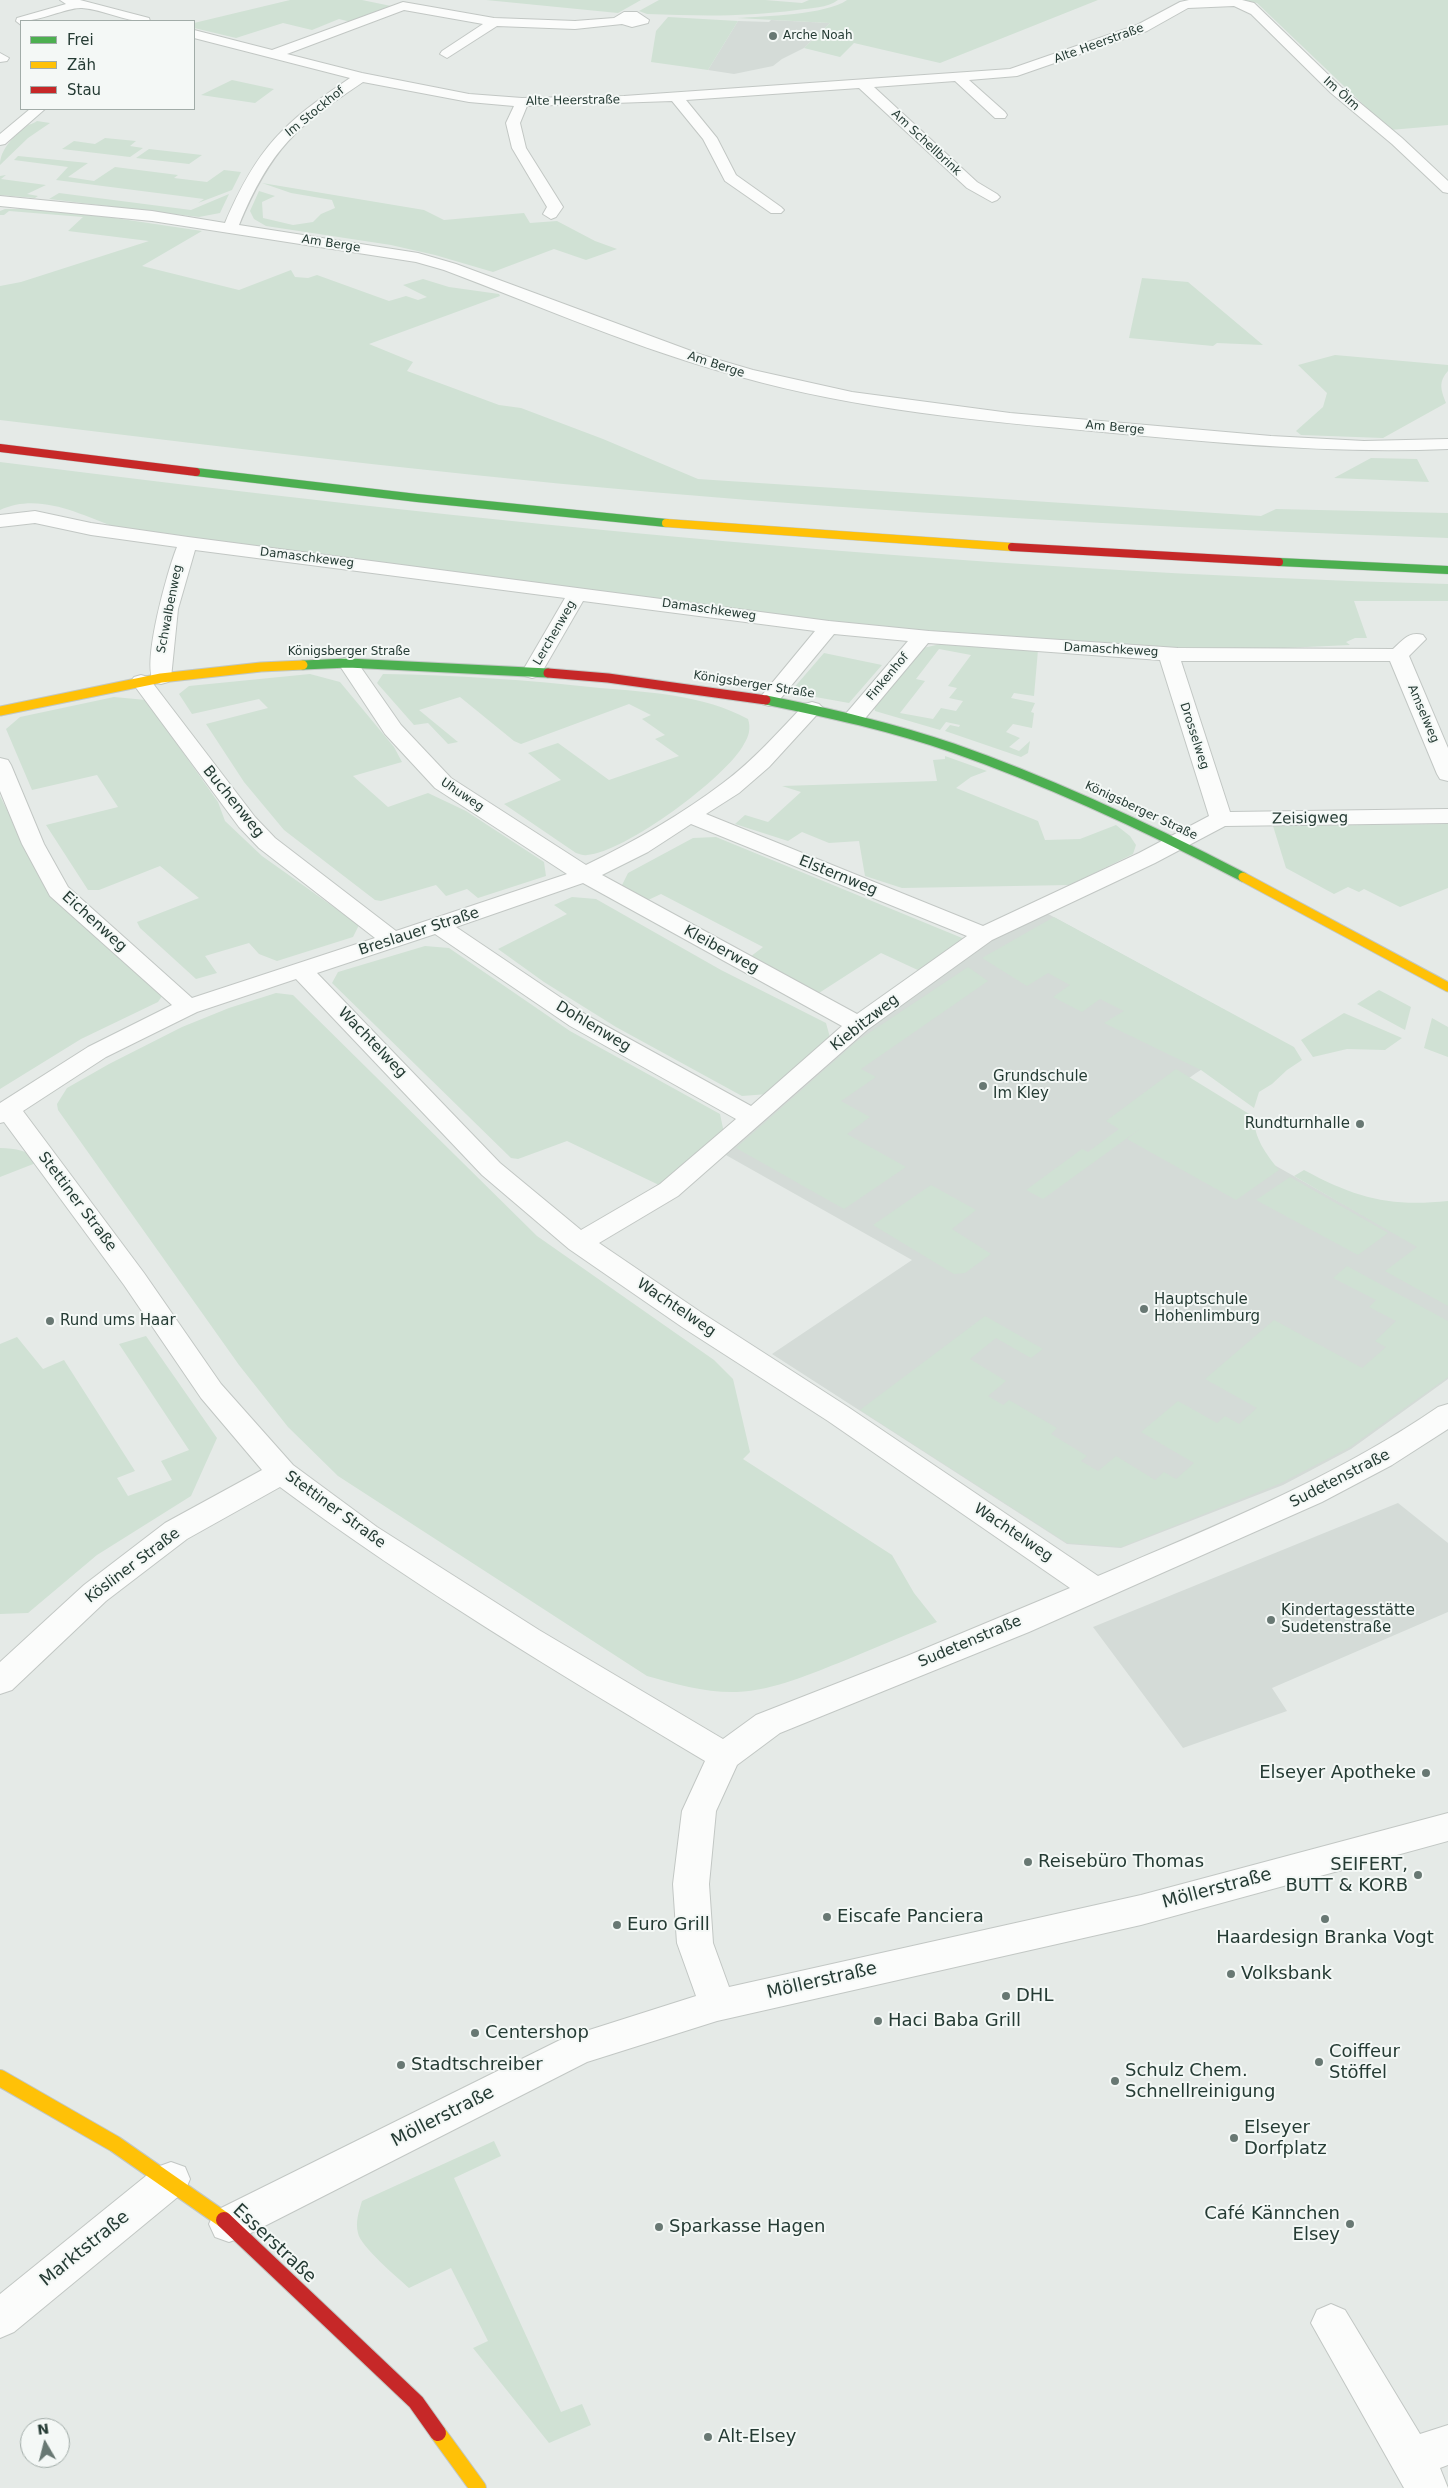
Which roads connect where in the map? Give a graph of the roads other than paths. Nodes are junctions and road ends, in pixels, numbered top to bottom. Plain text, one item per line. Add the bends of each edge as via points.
1 (66, 0) edge
2 (1235, 2) joint
3 (80, 4) junction
4 (645, 4) dead end
5 (25, 20) edge
6 (140, 20) edge
7 (20, 22) edge
8 (494, 22) junction
9 (7, 26) dead end
10 (196, 36) edge
11 (447, 54) dead end
12 (271, 56) junction
13 (361, 77) junction
14 (958, 78) junction
15 (864, 85) junction
16 (678, 98) junction
17 (522, 102) junction
18 (37, 110) edge
19 (1000, 114) dead end
20 (0, 140) edge
21 (1441, 176) edge
22 (1448, 189) edge
23 (992, 197) dead end
24 (0, 201) edge
25 (776, 210) dead end
26 (551, 214) dead end
27 (230, 228) junction
28 (1448, 444) edge
29 (0, 448) edge
30 (0, 521) edge
31 (188, 543) junction
32 (1448, 570) edge
33 (577, 594) junction
34 (829, 626) junction
35 (922, 637) junction
36 (1416, 639) dead end
37 (1168, 653) junction
38 (1398, 655) junction
39 (348, 663) junction
40 (532, 672) junction
41 (151, 679) junction
42 (769, 700) junction
43 (812, 708) junction
44 (0, 711) edge
45 (854, 717) junction
46 (0, 765) edge
47 (1448, 774) edge
48 (691, 816) junction
49 (1448, 816) edge
50 (1221, 819) junction
51 (1176, 842) junction
52 (585, 874) junction
53 (438, 925) junction
54 (984, 935) junction
55 (393, 940) junction
56 (302, 971) junction
57 (1448, 987) edge
58 (188, 1007) junction
59 (858, 1025) junction
60 (4, 1112) edge
61 (754, 1118) junction
62 (579, 1242) junction
63 (1448, 1414) edge
64 (282, 1473) junction
65 (1096, 1590) junction
66 (0, 1681) edge
67 (724, 1756) junction
68 (1448, 1827) edge
69 (717, 2005) junction
70 (0, 2078) edge
71 (170, 2179) junction
72 (229, 2224) junction
73 (0, 2319) edge
74 (1331, 2322) dead end
75 (1429, 2464) edge
76 (478, 2488) edge

1 - 3 street
2 - 14 street, Alte Heerstraße via 1184,5 1142,28 1027,70
2 - 21 street, Im Ölm via 1256,11 1336,90
3 - 5 street
3 - 6 street
4 - 8 street via 625,18 575,25
7 - 9 street
8 - 11 street
8 - 12 street via 403,6
10 - 12 street, Alte Heerstraße
12 - 13 street, Alte Heerstraße
13 - 17 street, Alte Heerstraße via 461,96
13 - 27 street, Im Stockhof via 296,124 273,148 250,184
14 - 15 street, Alte Heerstraße
14 - 19 street
15 - 16 street, Alte Heerstraße
15 - 23 street, Am Schellbrink via 972,185
16 - 17 street, Alte Heerstraße
16 - 25 street via 710,138 730,178
17 - 26 street via 513,123 519,148 555,206
18 - 20 street
21 - 22 street, Im Ölm
24 - 27 street, Am Berge via 93,209
27 - 28 street, Am Berge via 392,254 450,267 696,360 832,394 958,414 1273,441 1364,446
29 - 32 main road via 665,523 1037,550
30 - 31 street, Damaschkeweg via 35,516
31 - 33 street, Damaschkeweg
31 - 41 street, Schwalbenweg via 179,561 160,659
33 - 34 street, Damaschkeweg
33 - 40 street, Lerchenweg
34 - 35 street, Damaschkeweg
34 - 42 street
35 - 37 street, Damaschkeweg
35 - 45 street, Finkenhof
36 - 38 street
37 - 38 street, Damaschkeweg
37 - 50 street, Drosselweg
38 - 47 street, Amselweg
39 - 40 main road, Königsberger Straße
39 - 41 main road, Königsberger Straße via 261,667
39 - 52 street, Uhuweg via 393,729 443,783
40 - 42 main road, Königsberger Straße via 662,684
41 - 44 main road, Königsberger Straße
41 - 55 street, Buchenweg via 247,822 267,843
42 - 43 main road, Königsberger Straße
43 - 45 main road, Königsberger Straße
43 - 48 street, Breslauer Straße via 761,762
45 - 51 main road, Königsberger Straße via 946,745 1035,778
46 - 58 street, Eichenweg via 33,844 58,891
48 - 52 street, Breslauer Straße via 640,847
48 - 54 street, Elsternweg
49 - 50 street, Zeisigweg
50 - 51 street, Zeisigweg
51 - 54 street, Kiebitzweg
51 - 57 main road, Königsberger Straße
52 - 53 street, Breslauer Straße
52 - 59 street, Kleiberweg
53 - 55 street, Breslauer Straße
53 - 61 street, Dohlenweg via 579,1020
54 - 59 street, Kiebitzweg
55 - 56 street, Breslauer Straße
56 - 58 street, Breslauer Straße
56 - 62 street, Wachtelweg via 491,1169
58 - 60 street, Breslauer Straße via 97,1052
59 - 61 street, Kiebitzweg
60 - 64 street, Stettiner Straße via 134,1279 211,1391
61 - 62 street, Kiebitzweg via 669,1190
62 - 65 street, Wachtelweg
63 - 65 street, Sudetenstraße via 1412,1441 1334,1485
64 - 66 street, Kösliner Straße via 176,1531 95,1593
64 - 67 street, Stettiner Straße via 366,1534 512,1628
65 - 67 street, Sudetenstraße via 768,1724
67 - 69 street, Sudetenstraße via 699,1811 690,1884 695,1943
68 - 69 street, Möllerstraße via 1141,1910
69 - 72 street, Möllerstraße via 577,2049
70 - 71 main road, Esserstraße via 67,2114
71 - 72 main road, Esserstraße
71 - 73 street, Marktstraße
72 - 76 main road, Esserstraße via 416,2402
74 - 75 street

